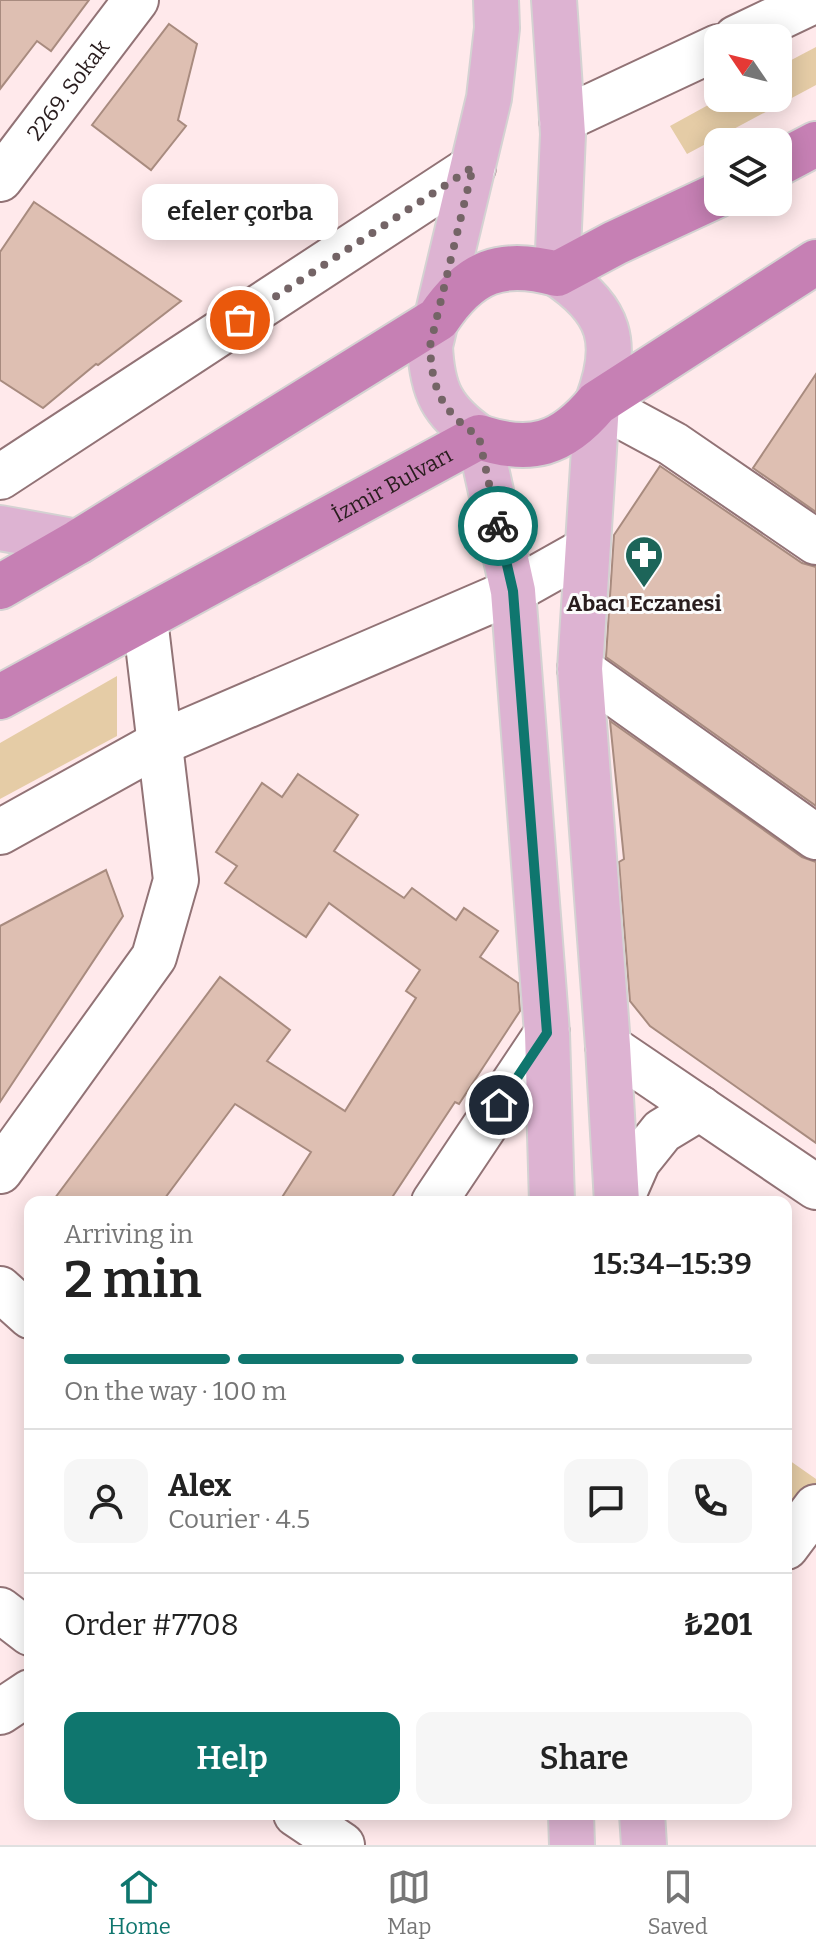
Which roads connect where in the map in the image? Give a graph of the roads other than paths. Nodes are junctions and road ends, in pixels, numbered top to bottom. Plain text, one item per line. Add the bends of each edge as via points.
1 (136, 0) edge
2 (496, 0) edge
3 (554, 0) edge
4 (816, 0) edge
5 (765, 24) edge
6 (704, 54) edge
7 (562, 120) junction
8 (816, 144) edge
9 (792, 157) edge
10 (473, 167) junction
11 (0, 179) edge
12 (704, 202) edge
13 (816, 262) edge
14 (557, 274) junction
15 (438, 319) junction
16 (597, 403) junction
17 (479, 437) junction
18 (0, 477) edge
19 (0, 528) edge
20 (78, 542) junction
21 (816, 542) edge
22 (586, 550) junction
23 (0, 587) edge
24 (513, 591) junction
25 (145, 619) junction
26 (580, 669) junction
27 (0, 697) edge
28 (160, 743) junction
29 (0, 832) edge
30 (816, 837) edge
31 (547, 1033) junction
32 (608, 1046) junction
33 (700, 1108) junction
34 (0, 1171) edge
35 (816, 1187) edge
36 (438, 1196) edge
37 (552, 1196) edge
38 (618, 1196) edge
39 (621, 1196) edge
40 (0, 1289) edge
41 (24, 1311) edge
42 (816, 1507) edge
43 (792, 1539) edge
44 (0, 1610) edge
45 (24, 1628) edge
46 (24, 1696) edge
47 (0, 1712) edge
48 (305, 1820) edge
49 (571, 1820) edge
50 (642, 1820) edge
51 (342, 1845) edge
52 (572, 1845) edge
53 (644, 1845) edge

1 - 11 street, 2269. Sokak
2 - 10 main road via 489,98
3 - 7 main road
4 - 5 street
6 - 7 street
7 - 14 main road
8 - 9 highway
10 - 15 main road
10 - 18 street
12 - 14 highway
13 - 16 highway, İzmir Bulvarı
14 - 15 highway via 530,267 502,268 475,278 453,296
14 - 16 main road via 583,291 600,316 609,344 608,374
15 - 17 main road via 430,346 431,373 440,399 456,421
15 - 20 highway
16 - 17 highway, İzmir Bulvarı via 558,439 504,446
16 - 21 street via 673,444
16 - 22 main road
17 - 24 main road
17 - 25 highway, İzmir Bulvarı
19 - 20 main road
20 - 23 highway
22 - 24 street
22 - 26 main road
24 - 28 street
24 - 31 main road
25 - 27 highway, İzmir Bulvarı
25 - 28 street
26 - 30 street
26 - 32 main road
28 - 29 street
28 - 34 street via 176,880 154,957
31 - 36 street
31 - 37 main road
32 - 33 street
32 - 38 main road
33 - 35 street
33 - 39 street via 662,1131 638,1161
40 - 41 street
42 - 43 street
44 - 45 street
46 - 47 street
48 - 51 street
49 - 52 main road
50 - 53 main road

